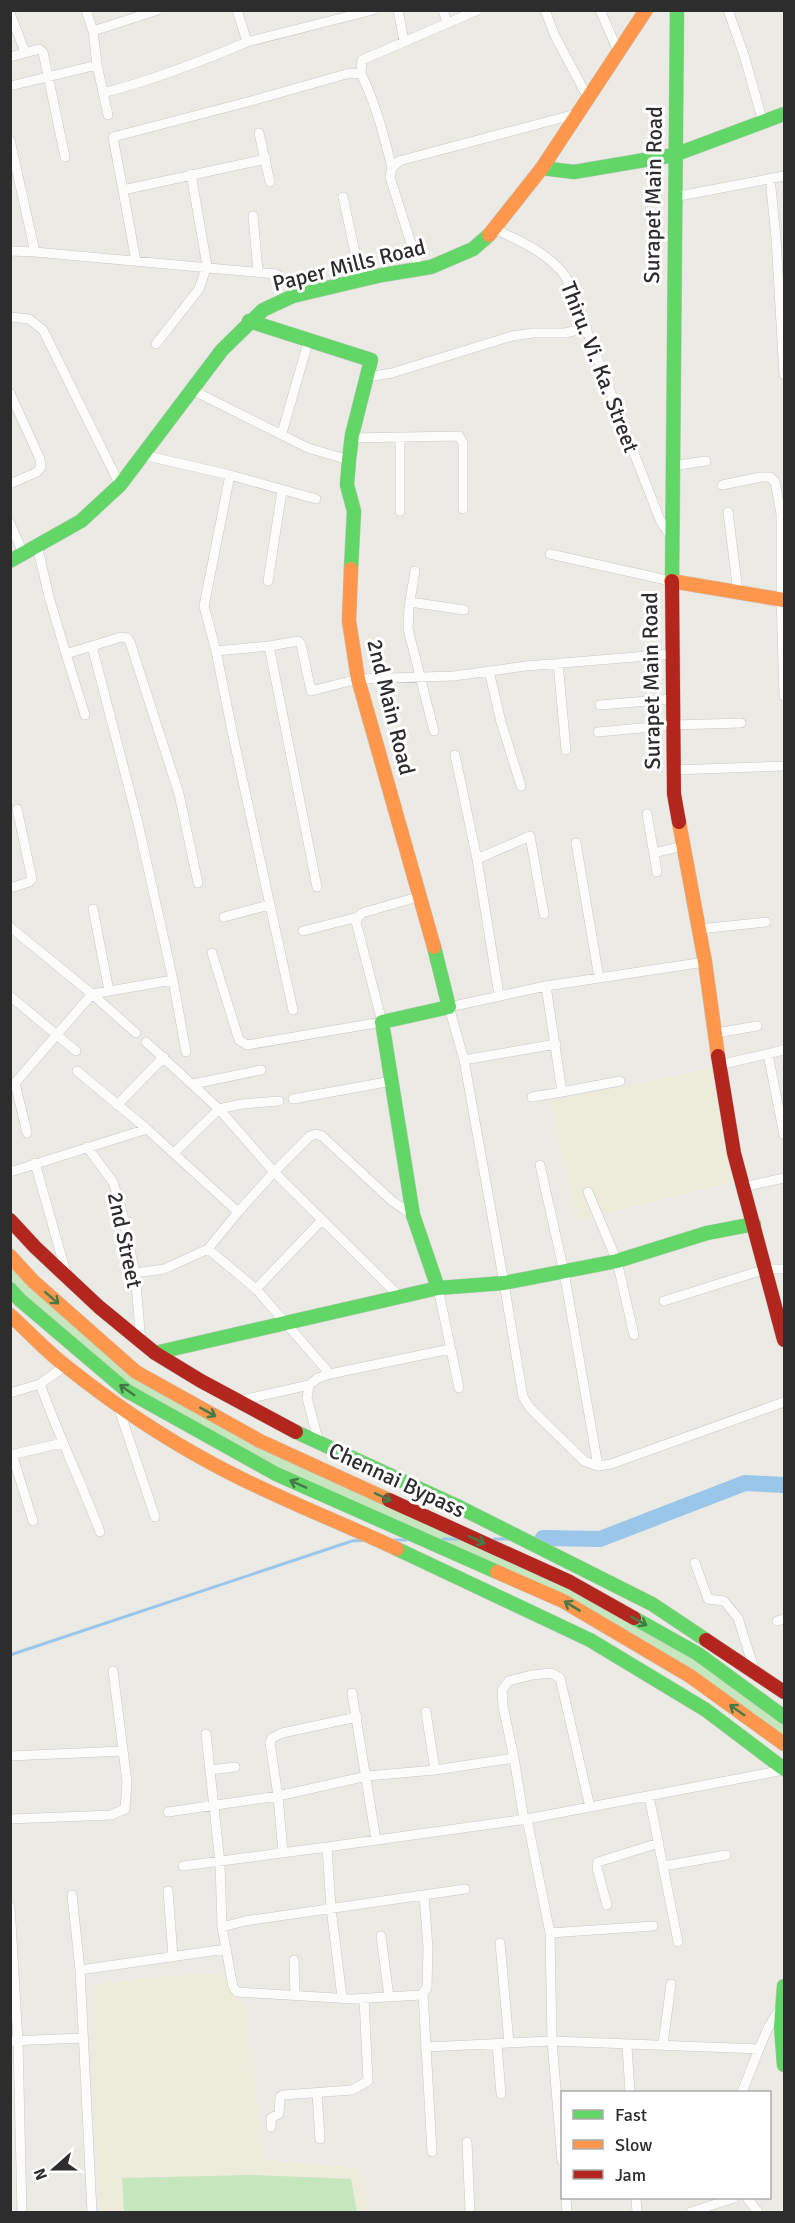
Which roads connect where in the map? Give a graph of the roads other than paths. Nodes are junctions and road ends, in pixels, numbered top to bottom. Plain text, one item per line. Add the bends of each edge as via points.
1 (86, 10) edge
2 (158, 10) edge
3 (237, 10) edge
4 (373, 10) edge
5 (398, 10) edge
6 (443, 10) edge
7 (478, 10) edge
8 (545, 10) edge
9 (600, 10) edge
10 (646, 10) edge
11 (677, 10) edge
12 (728, 10) edge
13 (10, 13) edge
14 (447, 23) junction
15 (93, 31) junction
16 (404, 41) junction
17 (247, 42) junction
18 (618, 51) junction
19 (25, 52) junction
20 (10, 57) edge
21 (362, 60) junction
22 (97, 65) junction
23 (350, 73) junction
24 (361, 74) junction
25 (49, 76) junction
26 (10, 86) edge
27 (103, 93) junction
28 (588, 98) junction
29 (576, 114) junction
30 (784, 114) edge
31 (108, 115) dead end
32 (763, 122) junction
33 (259, 133) dead end
34 (10, 140) edge
35 (674, 154) junction
36 (65, 158) dead end
37 (266, 159) junction
38 (392, 168) junction
39 (542, 168) junction
40 (190, 174) junction
41 (784, 176) edge
42 (770, 178) junction
43 (270, 182) dead end
44 (123, 190) junction
45 (674, 196) junction
46 (343, 197) dead end
47 (253, 216) dead end
48 (495, 229) junction
49 (10, 251) edge
50 (35, 252) junction
51 (136, 261) junction
52 (207, 266) junction
53 (419, 269) junction
54 (258, 271) junction
55 (361, 280) junction
56 (292, 296) junction
57 (10, 317) edge
58 (249, 321) junction
59 (587, 328) junction
60 (309, 339) junction
61 (156, 344) dead end
62 (784, 369) edge
63 (367, 377) junction
64 (192, 390) junction
65 (10, 393) edge
66 (282, 434) junction
67 (400, 437) junction
68 (351, 438) junction
69 (143, 455) junction
70 (349, 460) junction
71 (706, 461) dead end
72 (672, 466) junction
73 (230, 474) junction
74 (10, 484) edge
75 (120, 485) junction
76 (722, 485) dead end
77 (282, 491) junction
78 (316, 499) dead end
79 (463, 509) dead end
80 (400, 511) dead end
81 (728, 512) dead end
82 (10, 523) edge
83 (671, 537) junction
84 (37, 545) junction
85 (23, 554) junction
86 (550, 555) dead end
87 (10, 561) edge
88 (415, 571) dead end
89 (268, 581) dead end
90 (671, 581) junction
91 (738, 592) junction
92 (783, 600) edge
93 (410, 602) junction
94 (464, 610) dead end
95 (92, 646) junction
96 (269, 646) junction
97 (216, 651) junction
98 (66, 654) junction
99 (672, 654) junction
100 (558, 663) junction
101 (489, 671) junction
102 (421, 676) junction
103 (358, 679) junction
104 (784, 696) edge
105 (672, 699) junction
106 (600, 705) dead end
107 (85, 716) dead end
108 (741, 723) dead end
109 (673, 725) junction
110 (434, 731) dead end
111 (598, 732) dead end
112 (566, 750) dead end
113 (455, 755) dead end
114 (784, 766) edge
115 (673, 770) junction
116 (521, 786) dead end
117 (17, 809) dead end
118 (647, 814) dead end
119 (576, 843) dead end
120 (683, 846) junction
121 (654, 852) junction
122 (477, 859) junction
123 (657, 873) dead end
124 (198, 883) dead end
125 (317, 887) dead end
126 (10, 888) edge
127 (421, 896) junction
128 (269, 905) junction
129 (93, 909) dead end
130 (544, 914) dead end
131 (224, 917) dead end
132 (357, 917) junction
133 (766, 922) dead end
134 (10, 927) edge
135 (699, 929) junction
136 (303, 930) dead end
137 (212, 952) dead end
138 (705, 962) junction
139 (599, 978) junction
140 (173, 980) junction
141 (546, 986) junction
142 (109, 991) junction
143 (92, 994) junction
144 (499, 995) junction
145 (10, 996) edge
146 (449, 1007) junction
147 (293, 1010) dead end
148 (382, 1022) junction
149 (757, 1026) dead end
150 (136, 1033) dead end
151 (716, 1033) junction
152 (56, 1035) junction
153 (146, 1042) dead end
154 (556, 1044) junction
155 (784, 1050) edge
156 (76, 1051) dead end
157 (186, 1052) dead end
158 (768, 1054) junction
159 (164, 1057) junction
160 (464, 1060) junction
161 (718, 1065) junction
162 (261, 1070) dead end
163 (78, 1071) dead end
164 (10, 1072) edge
165 (18, 1080) junction
166 (392, 1081) junction
167 (620, 1081) dead end
168 (193, 1084) junction
169 (562, 1092) junction
170 (532, 1097) dead end
171 (293, 1099) dead end
172 (279, 1101) dead end
173 (117, 1104) junction
174 (15, 1105) edge
175 (219, 1109) junction
176 (147, 1129) junction
177 (27, 1132) dead end
178 (784, 1135) edge
179 (87, 1147) junction
180 (174, 1153) junction
181 (35, 1163) junction
182 (540, 1165) dead end
183 (10, 1172) edge
184 (274, 1172) junction
185 (784, 1178) edge
186 (744, 1187) junction
187 (588, 1192) dead end
188 (238, 1212) junction
189 (413, 1215) junction
190 (10, 1220) edge
191 (322, 1220) junction
192 (754, 1224) junction
193 (208, 1249) junction
194 (10, 1256) edge
195 (617, 1261) junction
196 (766, 1269) junction
197 (784, 1269) edge
198 (564, 1272) junction
199 (135, 1273) junction
200 (68, 1278) junction
201 (504, 1283) junction
202 (438, 1288) junction
203 (10, 1289) edge
204 (256, 1289) junction
205 (399, 1296) junction
206 (664, 1301) dead end
207 (10, 1315) edge
208 (285, 1322) junction
209 (783, 1322) edge
210 (634, 1335) dead end
211 (784, 1340) edge
212 (141, 1341) junction
213 (450, 1349) junction
214 (155, 1353) junction
215 (65, 1366) junction
216 (330, 1374) junction
217 (40, 1384) junction
218 (309, 1385) junction
219 (459, 1388) dead end
220 (10, 1393) edge
221 (238, 1401) junction
222 (784, 1402) edge
223 (118, 1406) junction
224 (62, 1443) junction
225 (319, 1443) junction
226 (11, 1455) edge
227 (598, 1466) junction
228 (156, 1517) dead end
229 (33, 1521) dead end
230 (100, 1532) dead end
231 (695, 1563) dead end
232 (112, 1671) dead end
233 (756, 1671) junction
234 (784, 1692) edge
235 (352, 1693) dead end
236 (426, 1712) dead end
237 (357, 1717) junction
238 (784, 1717) edge
239 (206, 1734) dead end
240 (784, 1744) edge
241 (123, 1751) junction
242 (10, 1756) edge
243 (514, 1758) junction
244 (235, 1767) dead end
245 (784, 1769) edge
246 (210, 1770) junction
247 (435, 1770) junction
248 (367, 1776) junction
249 (278, 1796) junction
250 (649, 1796) junction
251 (213, 1804) junction
252 (590, 1807) junction
253 (168, 1812) dead end
254 (526, 1819) junction
255 (10, 1820) edge
256 (376, 1840) junction
257 (659, 1843) junction
258 (327, 1847) junction
259 (284, 1854) junction
260 (726, 1855) dead end
261 (220, 1863) junction
262 (183, 1866) dead end
263 (664, 1866) junction
264 (465, 1889) dead end
265 (168, 1891) dead end
266 (72, 1895) dead end
267 (424, 1895) junction
268 (607, 1905) dead end
269 (10, 1906) edge
270 (331, 1908) junction
271 (653, 1926) dead end
272 (222, 1927) junction
273 (550, 1933) junction
274 (381, 1936) dead end
275 (678, 1942) dead end
276 (500, 1943) dead end
277 (226, 1949) junction
278 (173, 1956) junction
279 (294, 1960) dead end
280 (80, 1970) junction
281 (671, 1984) dead end
282 (784, 1986) edge
283 (423, 1993) junction
284 (296, 1995) junction
285 (342, 1997) junction
286 (389, 1997) junction
287 (364, 1999) junction
288 (781, 2009) junction
289 (83, 2038) junction
290 (14, 2041) edge
291 (552, 2041) junction
292 (509, 2043) junction
293 (783, 2043) edge
294 (497, 2044) junction
295 (663, 2044) junction
296 (627, 2046) junction
297 (425, 2047) junction
298 (759, 2049) junction
299 (784, 2065) edge
300 (630, 2091) edge
301 (742, 2091) edge
302 (317, 2093) junction
303 (501, 2094) dead end
304 (271, 2127) dead end
305 (320, 2139) dead end
306 (467, 2142) dead end
307 (561, 2150) edge
308 (432, 2152) dead end
309 (731, 2199) edge
310 (748, 2199) edge
311 (22, 2212) edge
312 (92, 2212) edge
313 (470, 2212) edge
314 (691, 2212) edge
315 (758, 2212) edge

1 - 15 street
2 - 15 street
3 - 17 street
4 - 17 street
5 - 16 street
6 - 14 street
7 - 14 street
8 - 28 street
9 - 18 street
10 - 18 main road, Paper Mills Road
11 - 35 main road, Surapet Main Road
12 - 32 street
13 - 19 street
14 - 16 street
15 - 22 street
16 - 21 street
17 - 27 street via 146,82
18 - 28 main road, Paper Mills Road
19 - 20 street
19 - 25 street via 43,52
21 - 23 street
21 - 24 street
22 - 25 street
22 - 27 street
23 - 24 street
23 - 44 street via 112,136
24 - 38 street via 381,124
25 - 26 street
25 - 36 street
27 - 31 street
28 - 29 main road, Paper Mills Road
29 - 38 street via 399,161
29 - 39 main road, Paper Mills Road
30 - 32 main road
32 - 35 main road
33 - 37 street
34 - 50 street
35 - 39 main road via 574,172
35 - 45 main road, Surapet Main Road
37 - 40 street
37 - 43 street
38 - 53 street via 390,177
39 - 48 main road, Paper Mills Road
40 - 44 street
40 - 52 street
41 - 42 street
42 - 45 street
42 - 62 street
44 - 51 street
45 - 72 main road, Surapet Main Road
46 - 55 street
47 - 54 street
48 - 53 main road, Paper Mills Road via 473,249
48 - 59 street, Thiru. Vi. Ka. Street via 541,251 557,265
49 - 50 street
50 - 51 street
51 - 52 street
52 - 54 street
52 - 61 street via 199,289
53 - 55 main road, Paper Mills Road
54 - 56 street via 276,274 289,284
55 - 56 main road, Paper Mills Road
56 - 58 main road, Paper Mills Road
57 - 75 street via 29,319 43,330
58 - 60 main road
58 - 64 main road, Paper Mills Road
59 - 63 street via 512,336
59 - 83 street, Thiru. Vi. Ka. Street via 660,520
60 - 63 main road via 371,360
60 - 66 street
63 - 68 main road, 2nd Main Road
64 - 66 street
64 - 69 main road, Paper Mills Road
65 - 74 street via 41,467
66 - 70 street via 309,448
67 - 68 street
67 - 79 street via 459,436 463,443
67 - 80 street
68 - 70 main road, 2nd Main Road
69 - 73 street
69 - 75 main road, Paper Mills Road
70 - 103 main road, 2nd Main Road via 347,485 354,511 349,621
71 - 72 street
72 - 83 main road, Surapet Main Road
73 - 77 street
73 - 97 street via 204,606
75 - 84 main road, Paper Mills Road via 81,521
76 - 92 street via 761,477 770,477 775,482 781,514
77 - 78 street
77 - 89 street
81 - 91 street
82 - 85 street
83 - 90 main road, Surapet Main Road
84 - 85 main road, Paper Mills Road
84 - 98 street
85 - 87 main road, Paper Mills Road
86 - 90 street
88 - 93 street
90 - 91 main road
90 - 99 main road, Surapet Main Road
91 - 92 main road
92 - 104 street
93 - 94 street
93 - 102 street via 408,629
95 - 98 street
95 - 124 street via 121,637 130,642 179,794
95 - 140 street
96 - 97 street
96 - 103 street via 298,641 301,644 311,691
96 - 125 street
97 - 128 street
98 - 107 street
99 - 100 street
99 - 105 main road, Surapet Main Road
100 - 101 street
100 - 112 street
101 - 102 street
101 - 116 street
102 - 103 street
102 - 110 street
103 - 127 main road, 2nd Main Road
105 - 106 street
105 - 109 main road, Surapet Main Road
108 - 109 street
109 - 111 street
109 - 115 main road, Surapet Main Road
113 - 122 street
114 - 115 street
115 - 120 main road, Surapet Main Road
117 - 126 street via 32,879
118 - 121 street
119 - 139 street
120 - 121 street
120 - 135 main road, Surapet Main Road
121 - 123 street
122 - 130 street via 530,836
122 - 144 street
127 - 132 street
127 - 146 main road, 2nd Main Road
128 - 131 street
128 - 147 street
129 - 142 street
132 - 136 street
132 - 148 street
133 - 135 street
134 - 143 street
135 - 138 main road, Surapet Main Road
137 - 148 street via 242,1044
138 - 139 street
138 - 151 main road, Surapet Main Road
139 - 141 street
140 - 142 street
140 - 157 street
141 - 144 street
141 - 154 street
142 - 143 street
143 - 150 street
143 - 152 street
144 - 146 street
145 - 152 street
146 - 148 main road
146 - 160 street
148 - 166 main road
149 - 151 street
151 - 161 main road, Surapet Main Road
152 - 156 street
152 - 165 street
153 - 159 street
154 - 160 street
154 - 169 street
155 - 158 street
158 - 161 street
158 - 178 street
159 - 168 street
159 - 173 street
160 - 201 street
161 - 186 main road, Surapet Main Road
162 - 168 street
163 - 173 street
164 - 165 street
165 - 174 street via 14,1085
166 - 171 street
166 - 189 main road
167 - 169 street
168 - 175 street
169 - 170 street
172 - 175 street
173 - 176 street
174 - 177 street
175 - 180 street
175 - 184 street
176 - 179 street
176 - 180 street
179 - 181 street
179 - 199 street, 2nd Street via 113,1182
180 - 188 street
181 - 183 street
181 - 200 street
182 - 198 street
184 - 188 street
184 - 189 street via 316,1134
184 - 191 street
185 - 186 street
186 - 192 main road, Surapet Main Road
187 - 195 street
188 - 193 street
189 - 202 main road
190 - 200 main road
191 - 204 street
191 - 205 street
192 - 195 main road via 707,1233
192 - 196 main road, Surapet Main Road
193 - 199 street via 164,1269
193 - 204 street
194 -> 238 main road, Chennai Bypass via 136,1372 260,1441 570,1582 698,1654
195 - 198 main road
195 - 210 street
196 - 197 street
196 - 206 street
196 - 209 main road, Surapet Main Road
198 - 201 main road
198 - 227 street
199 - 212 street, 2nd Street
200 - 212 main road
201 - 202 main road
201 - 227 street via 523,1397 584,1461
202 - 205 main road
202 - 213 street
240 -> 203 main road, Chennai Bypass via 690,1677 563,1601 276,1474 127,1391
204 - 208 street
205 - 208 main road
207 - 215 main road
208 - 214 main road
208 - 216 street
209 - 211 main road, Surapet Main Road
212 - 214 main road
213 - 216 street
213 - 219 street
214 - 221 main road
215 - 217 street
215 - 223 main road
216 - 218 street
217 - 220 street
217 - 224 street
218 - 221 street
218 - 225 street via 307,1398
221 - 225 main road
222 - 227 street
223 - 228 street
223 - 245 main road via 211,1463 590,1640 706,1710
224 - 226 street
224 - 230 street
225 - 233 main road via 652,1605
226 - 229 street
231 - 233 street via 708,1599 724,1601 738,1618
232 - 241 street
233 - 234 main road
235 - 237 street
236 - 247 street
237 - 248 street
237 - 249 street via 272,1738
239 - 246 street
241 - 242 street
241 - 255 street via 125,1809 111,1815
243 - 247 street
243 - 252 street via 502,1690 509,1681 551,1672 560,1678
243 - 254 street
244 - 246 street
245 - 250 street
246 - 251 street
247 - 248 street
248 - 249 street
248 - 256 street
249 - 251 street
249 - 259 street
250 - 252 street
250 - 257 street
251 - 253 street
251 - 261 street
252 - 254 street
254 - 256 street
254 - 273 street
256 - 258 street
257 - 263 street
257 - 268 street via 598,1862
258 - 259 street
258 - 270 street
259 - 261 street
260 - 263 street
261 - 262 street
261 - 272 street
263 - 275 street
264 - 267 street
265 - 278 street
266 - 280 street
267 - 270 street
267 - 283 street via 428,1948 427,1988
269 - 290 street
270 - 272 street
270 - 285 street
271 - 273 street
272 - 277 street
273 - 291 street
274 - 286 street
276 - 292 street
277 - 278 street
277 - 284 street via 237,1992
278 - 280 street
279 - 284 street
280 - 289 street
281 - 295 street
282 - 288 main road
283 - 286 street
283 - 297 street
284 - 285 street
285 - 287 street
286 - 287 street
287 - 302 street via 368,2081 352,2090
288 - 293 main road
288 - 298 street
289 - 290 street
289 - 312 street
290 - 311 street
291 - 292 street
291 - 296 street
291 - 307 street
292 - 294 street
293 - 299 main road
294 - 297 street
294 - 303 street
295 - 296 street
295 - 298 street
296 - 300 street
297 - 308 street
298 - 301 street
302 - 304 street via 280,2097 279,2114 272,2118
302 - 305 street
306 - 313 street
309 - 314 street
310 - 315 street

